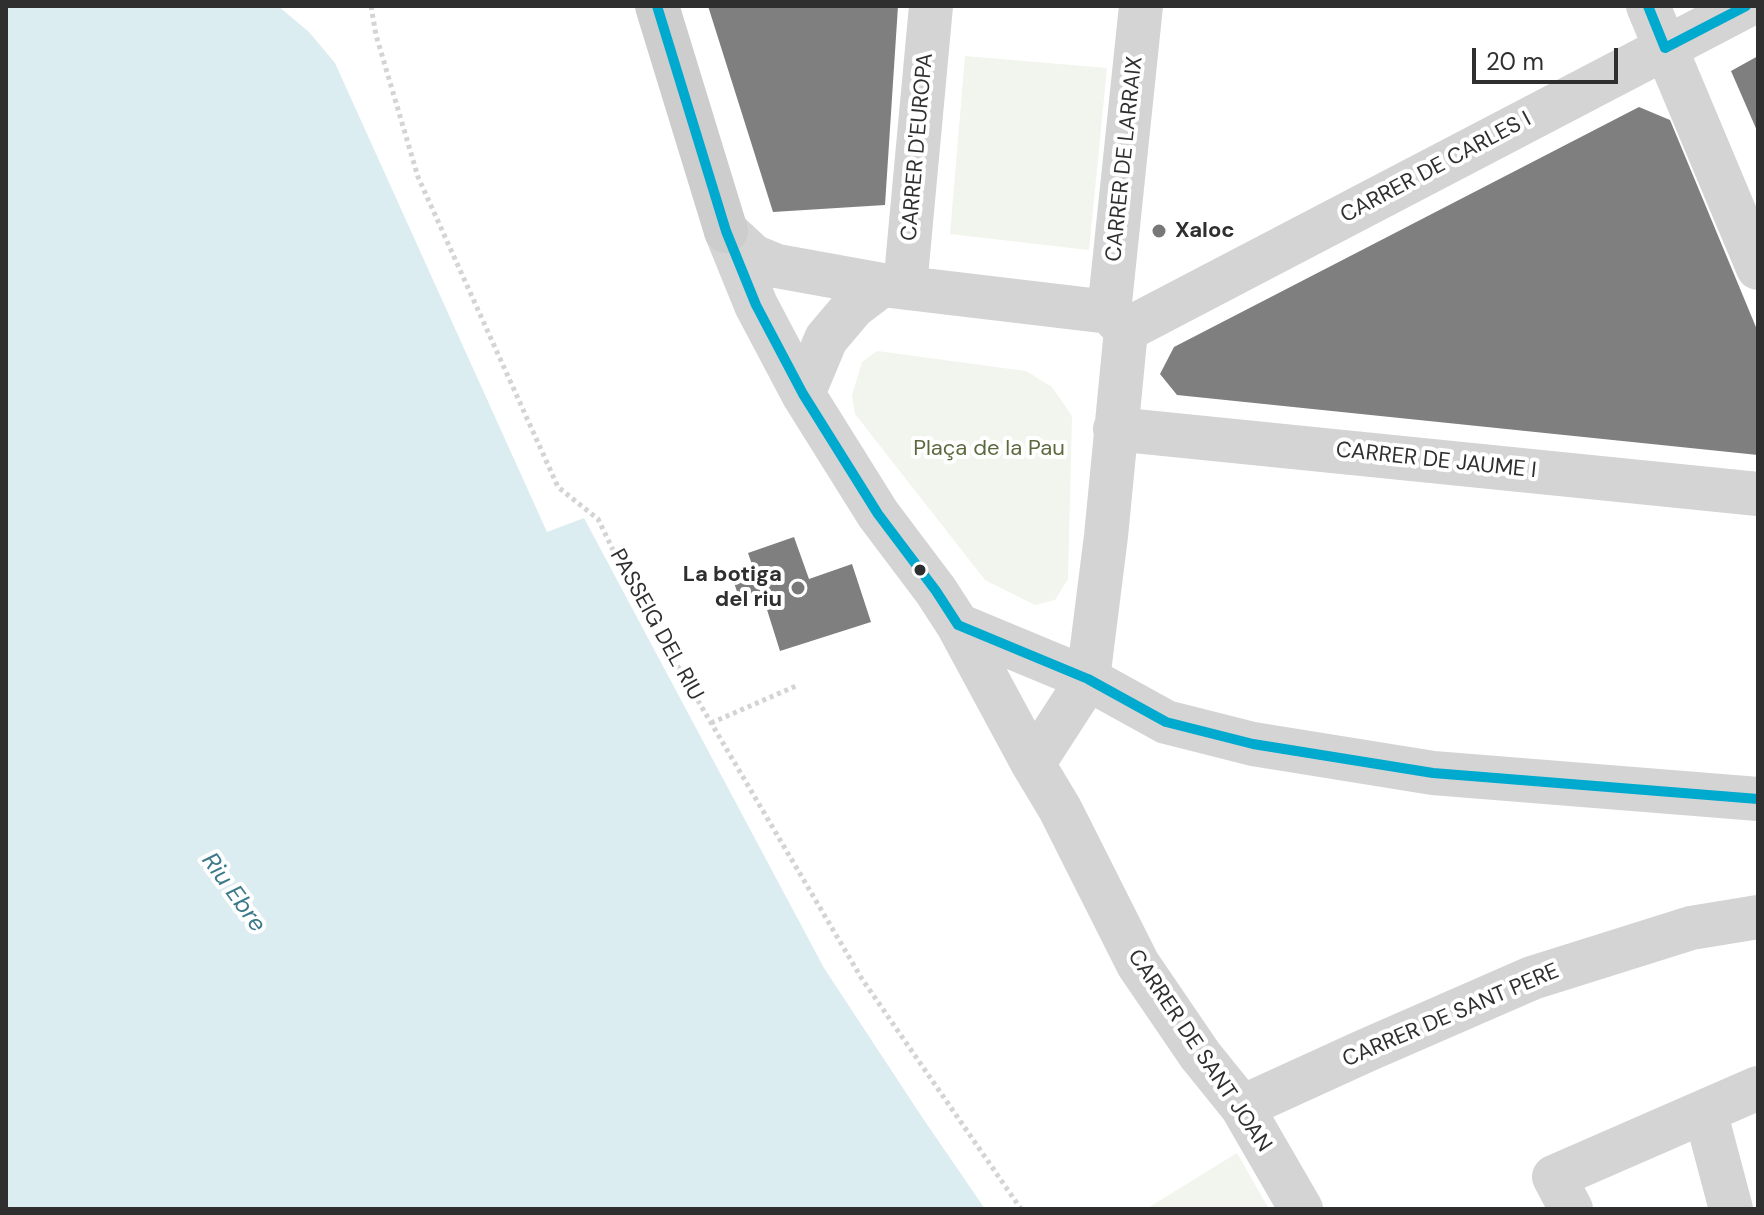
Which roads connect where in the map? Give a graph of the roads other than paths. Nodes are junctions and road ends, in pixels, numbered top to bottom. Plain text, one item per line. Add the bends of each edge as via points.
1 (657, 6) edge
2 (931, 6) edge
3 (1141, 6) edge
4 (1648, 6) edge
5 (1746, 6) edge
6 (1665, 48) junction
7 (726, 231) junction
8 (1758, 268) edge
9 (894, 286) junction
10 (1118, 321) junction
11 (803, 394) junction
12 (1115, 429) junction
13 (1758, 494) edge
14 (958, 625) junction
15 (1088, 679) junction
16 (1033, 764) junction
17 (1758, 799) edge
18 (1758, 917) edge
19 (1758, 1088) edge
20 (1242, 1107) junction
21 (1705, 1111) junction
22 (1301, 1209) edge
23 (1571, 1209) edge
24 (1731, 1209) edge

1 - 7 street
2 - 9 street, CARRER D'EUROPA
3 - 10 street, CARRER DE LARRAIX
4 - 6 street
5 - 6 street, CARRER DE CARLES I
6 - 8 street
6 - 10 street, CARRER DE CARLES I
7 - 9 street via 753,256 777,266
7 - 11 street via 756,305
9 - 10 street
9 - 11 street via 853,307 826,339
10 - 12 street
11 - 14 street via 878,514
12 - 13 street, CARRER DE JAUME I
12 - 15 street
14 - 15 street
14 - 16 street
15 - 16 street
15 - 17 street via 1166,722 1253,744 1433,773
16 - 20 street, CARRER DE SANT JOAN via 1138,964
18 - 20 street, CARRER DE SANT PERE via 1691,928 1532,978
19 - 21 street
20 - 22 street, CARRER DE SANT JOAN
21 - 23 street via 1554,1177
21 - 24 street

